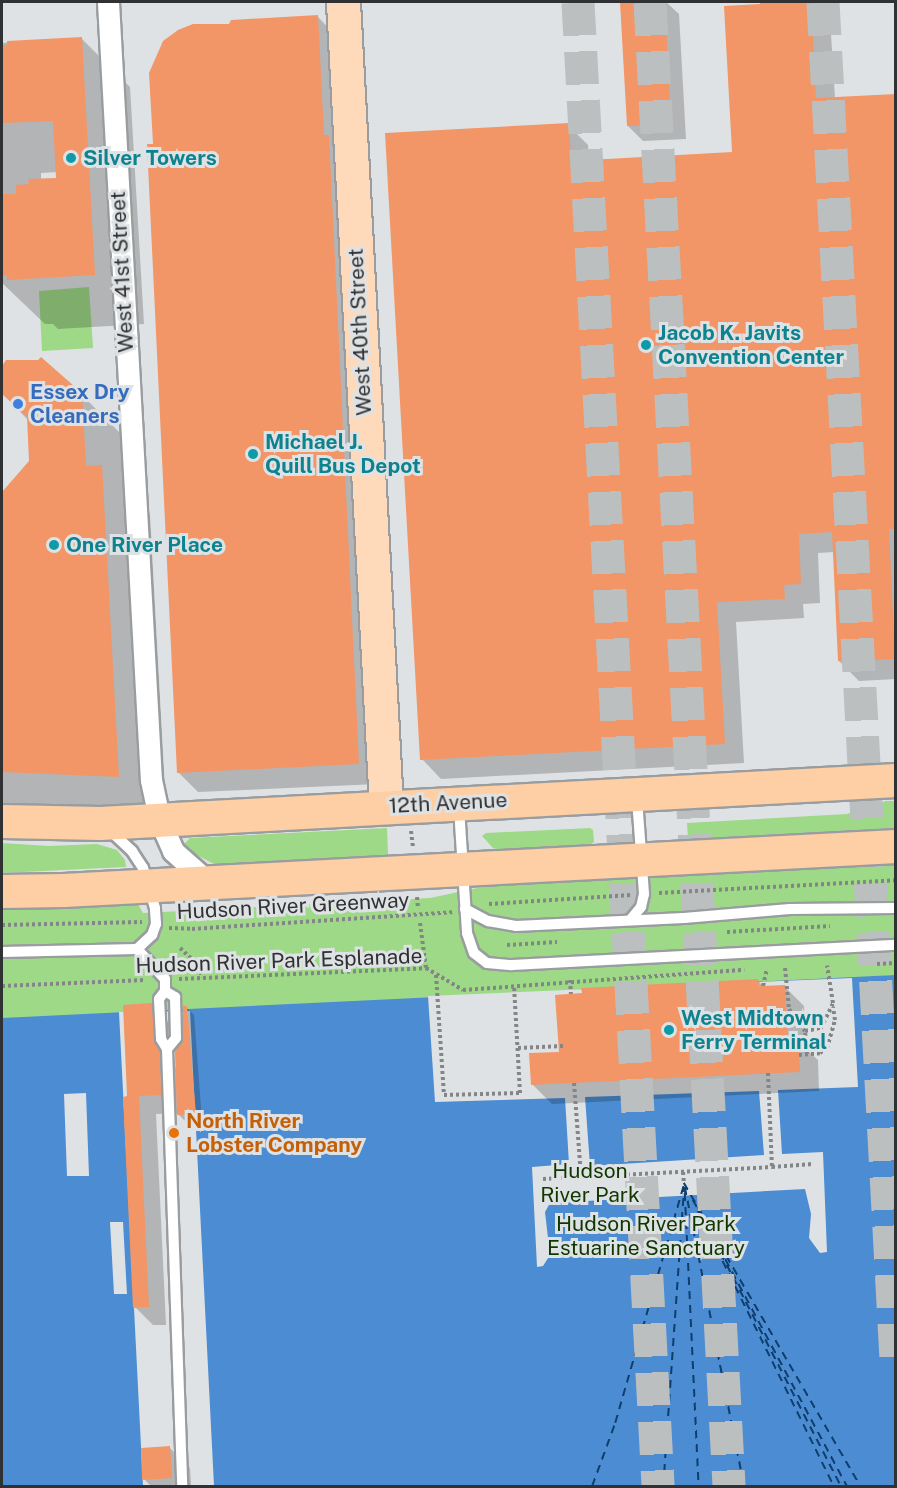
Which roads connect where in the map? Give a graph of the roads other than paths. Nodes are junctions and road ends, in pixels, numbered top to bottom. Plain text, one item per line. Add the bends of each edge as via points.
1 (108, 2) edge
2 (343, 2) edge
3 (896, 780) edge
4 (637, 792) junction
5 (459, 802) junction
6 (398, 816) junction
7 (159, 819) junction
8 (2, 821) edge
9 (100, 823) junction
10 (896, 846) edge
11 (641, 859) junction
12 (463, 869) junction
13 (208, 882) junction
14 (149, 884) junction
15 (2, 891) edge
16 (896, 908) edge
17 (465, 909) junction
18 (631, 919) junction
19 (896, 945) edge
20 (137, 949) junction
21 (2, 952) edge
22 (182, 1486) edge

1 - 7 street, West 41st Street via 151,780
2 - 6 main road, West 40th Street
3 - 4 highway, 12th Avenue
4 - 5 highway, 12th Avenue
4 - 11 lane
5 - 6 highway, 12th Avenue
5 - 12 lane
6 - 7 highway, 12th Avenue
7 - 9 highway, 12th Avenue
7 - 13 street, West 41st Street via 173,851
8 - 9 highway, 12th Avenue
9 - 14 lane via 132,851
10 - 11 highway
11 - 12 highway
11 - 18 lane via 643,901
12 - 13 highway
12 - 17 lane
13 - 14 highway
14 - 15 highway
14 - 20 lane via 156,924 152,935
16 - 18 lane via 790,909
17 - 18 lane via 488,921 516,926
17 - 19 lane via 474,953 494,964
20 - 21 lane
20 - 22 lane via 165,979 165,991 175,997 176,1038 167,1049

